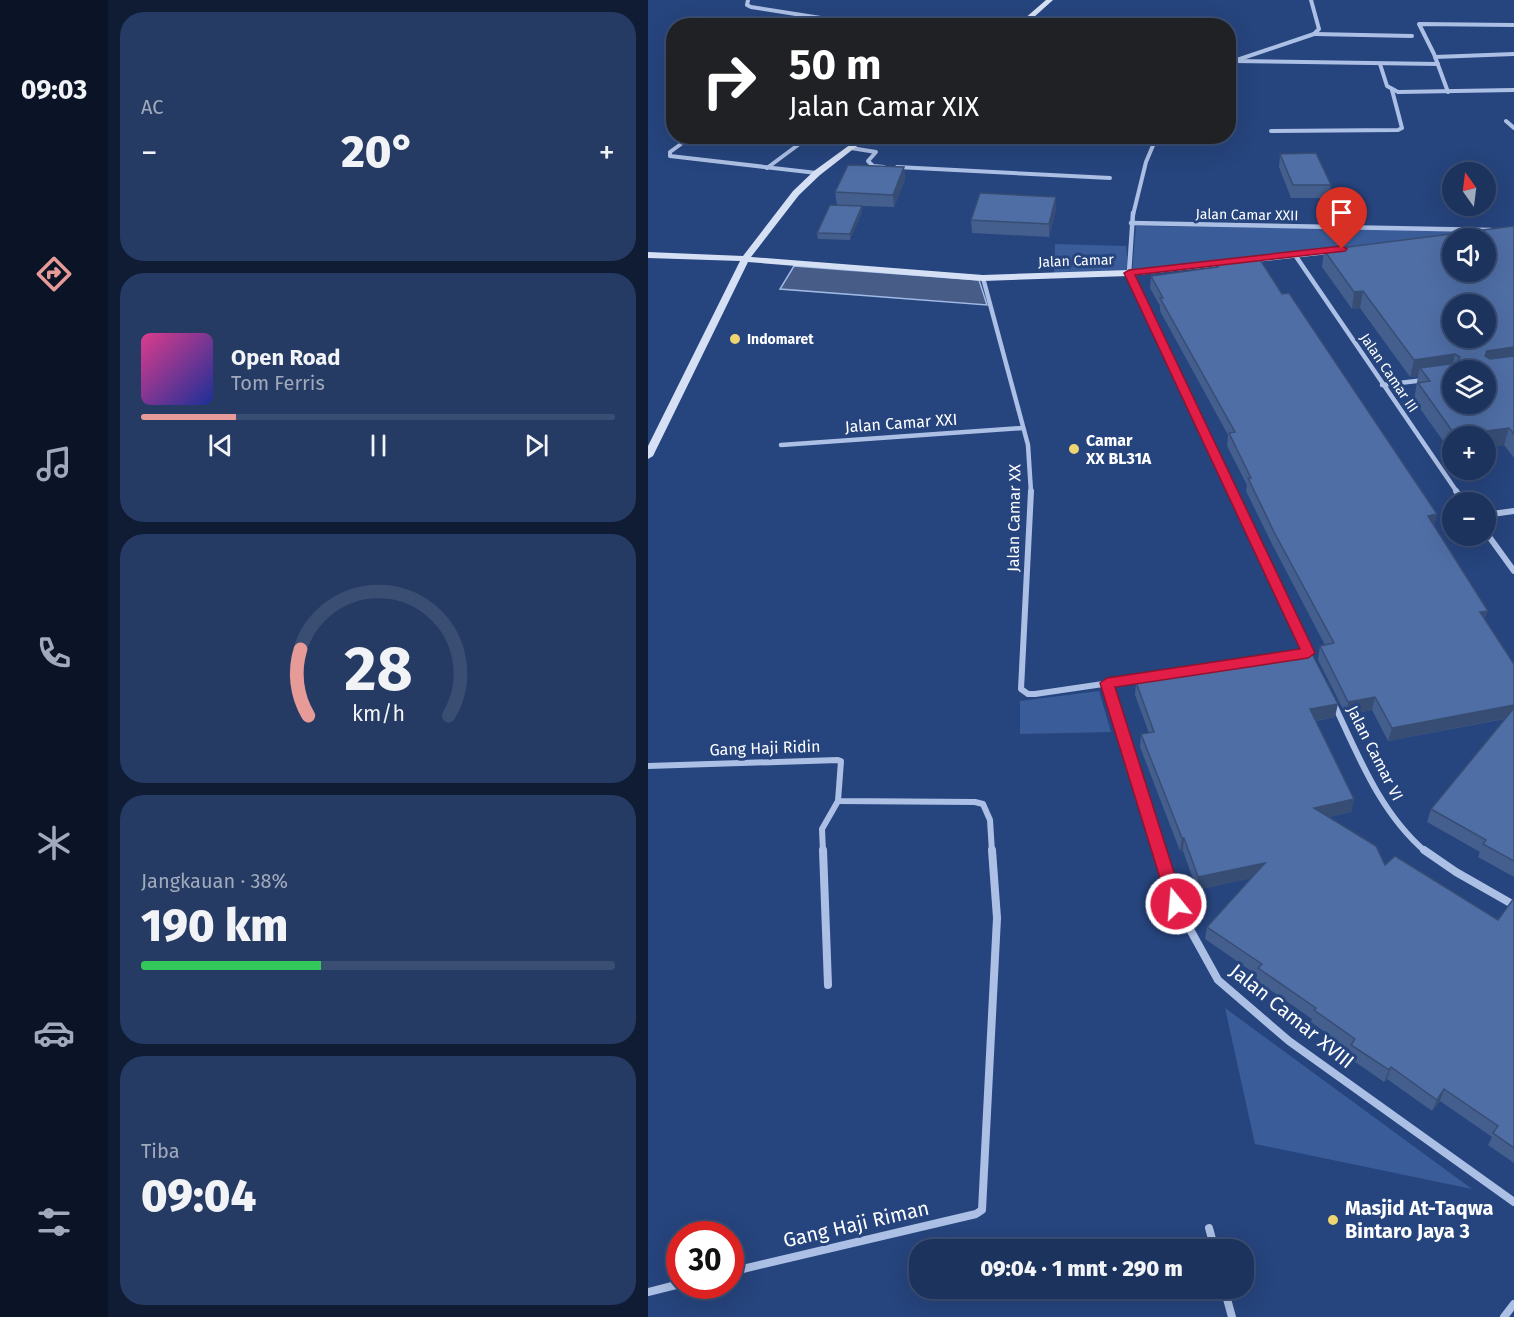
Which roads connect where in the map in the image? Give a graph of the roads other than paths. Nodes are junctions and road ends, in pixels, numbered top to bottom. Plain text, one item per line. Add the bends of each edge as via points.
1 (748, 0) edge
2 (1050, 0) edge
3 (1311, 0) edge
4 (821, 18) edge
5 (1029, 18) edge
6 (1514, 25) edge
7 (1314, 34) junction
8 (1412, 36) dead end
9 (1514, 54) edge
10 (1435, 57) junction
11 (1236, 60) edge
12 (1236, 62) edge
13 (1380, 64) junction
14 (1438, 64) junction
15 (1392, 90) junction
16 (1514, 90) edge
17 (1448, 92) junction
18 (1506, 121) dead end
19 (1514, 128) edge
20 (1271, 131) dead end
21 (681, 144) edge
22 (799, 144) edge
23 (856, 144) edge
24 (1154, 144) edge
25 (851, 148) junction
26 (767, 168) junction
27 (817, 173) junction
28 (1110, 177) dead end
29 (1131, 223) junction
30 (1442, 230) edge
31 (1442, 238) edge
32 (1436, 239) edge
33 (1354, 248) edge
34 (648, 255) edge
35 (1295, 255) junction
36 (745, 259) junction
37 (1129, 273) junction
38 (983, 278) junction
39 (1429, 379) edge
40 (1382, 385) junction
41 (1023, 428) junction
42 (781, 445) dead end
43 (648, 456) edge
44 (1457, 492) edge
45 (1514, 511) edge
46 (1496, 513) edge
47 (1496, 546) edge
48 (1514, 571) edge
49 (1308, 653) junction
50 (1296, 655) edge
51 (1313, 663) edge
52 (1213, 667) edge
53 (1107, 683) junction
54 (1328, 693) edge
55 (648, 766) edge
56 (838, 801) junction
57 (1514, 905) edge
58 (828, 985) dead end
59 (1514, 1202) edge
60 (1209, 1228) dead end
61 (1212, 1239) edge
62 (744, 1269) edge
63 (666, 1288) edge
64 (648, 1292) edge
65 (1227, 1299) edge
66 (1514, 1304) edge
67 (1232, 1317) edge
68 (1504, 1317) edge

1 - 4 street via 751,7
2 - 5 street
3 - 7 street via 1319,24
6 - 10 street via 1419,24
7 - 8 street
7 - 11 street
9 - 10 street
10 - 14 street
12 - 13 street
13 - 14 street
13 - 15 street
14 - 17 street
15 - 17 street
15 - 20 street via 1402,128 1398,130
16 - 17 street
18 - 19 street
21 - 26 street via 670,156
22 - 26 street
23 - 25 street
24 - 29 street
25 - 27 street
25 - 28 street via 876,152 867,161 876,166
26 - 27 street
27 - 36 street via 796,193
29 - 30 street, Jalan Camar XXII
29 - 37 street
31 - 32 street
33 - 35 street, Jalan Camar
34 - 36 street, Jalan Camar
35 - 37 street, Jalan Camar
35 - 40 street, Jalan Camar III
36 - 38 street, Jalan Camar
36 - 43 street
37 - 38 street, Jalan Camar
37 - 49 street
38 - 41 street, Jalan Camar XX
39 - 40 street
40 - 44 street, Jalan Camar III
41 - 42 street, Jalan Camar XXI
41 - 53 street, Jalan Camar XX via 1031,486 1020,684 1023,692 1035,694
45 - 46 street
47 - 48 street
49 - 50 street
49 - 51 street
52 - 53 street
53 - 59 street, Jalan Camar XVIII via 1176,904 1218,980 1289,1041
54 - 57 street, Jalan Camar VI via 1384,804 1408,835 1440,861
55 - 56 street, Gang Haji Ridin via 838,759
56 - 58 street via 822,829
56 - 62 street, Gang Haji Riman via 975,802 983,804 990,820 997,918 982,1210
60 - 61 street
63 - 64 street
65 - 67 street
66 - 68 street

